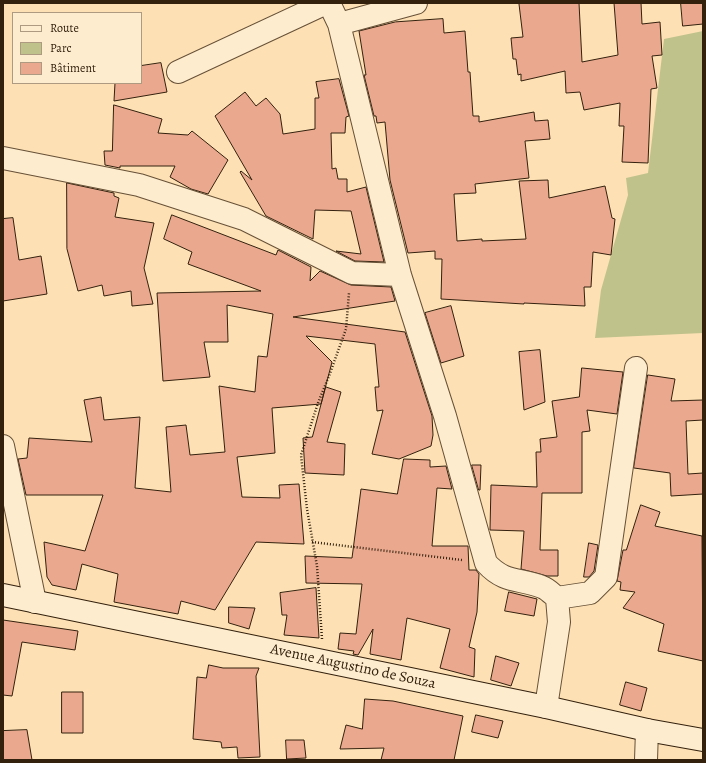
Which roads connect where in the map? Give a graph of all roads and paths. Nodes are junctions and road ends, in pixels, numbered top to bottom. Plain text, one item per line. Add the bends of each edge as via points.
1 (328, 3) edge
2 (416, 3) edge
3 (339, 24) junction
4 (178, 72) dead end
5 (3, 158) edge
6 (352, 273) junction
7 (400, 275) junction
8 (636, 368) dead end
9 (3, 446) edge
10 (312, 542) junction
11 (486, 563) junction
12 (3, 595) edge
13 (557, 598) junction
14 (35, 602) junction
15 (324, 661) junction
16 (546, 707) junction
17 (647, 730) junction
18 (703, 740) edge
19 (646, 760) edge

1 - 3 street
1 - 4 street
2 - 3 street
3 - 7 street
5 - 6 street via 139,185 199,204 244,219
6 - 7 street
6 - 10 path via 346,329 301,456
7 - 11 street via 445,416
8 - 13 street via 606,577 590,593
9 - 14 street
10 - 11 path
10 - 15 path
11 - 13 street via 494,572 543,587
12 - 14 street, Avenue Augustino de Souza
13 - 16 street via 558,622
14 - 15 street, Avenue Augustino de Souza
15 - 16 street, Avenue Augustino de Souza
16 - 17 street, Avenue Augustino de Souza
17 - 18 street, Avenue Augustino de Souza
17 - 19 street

